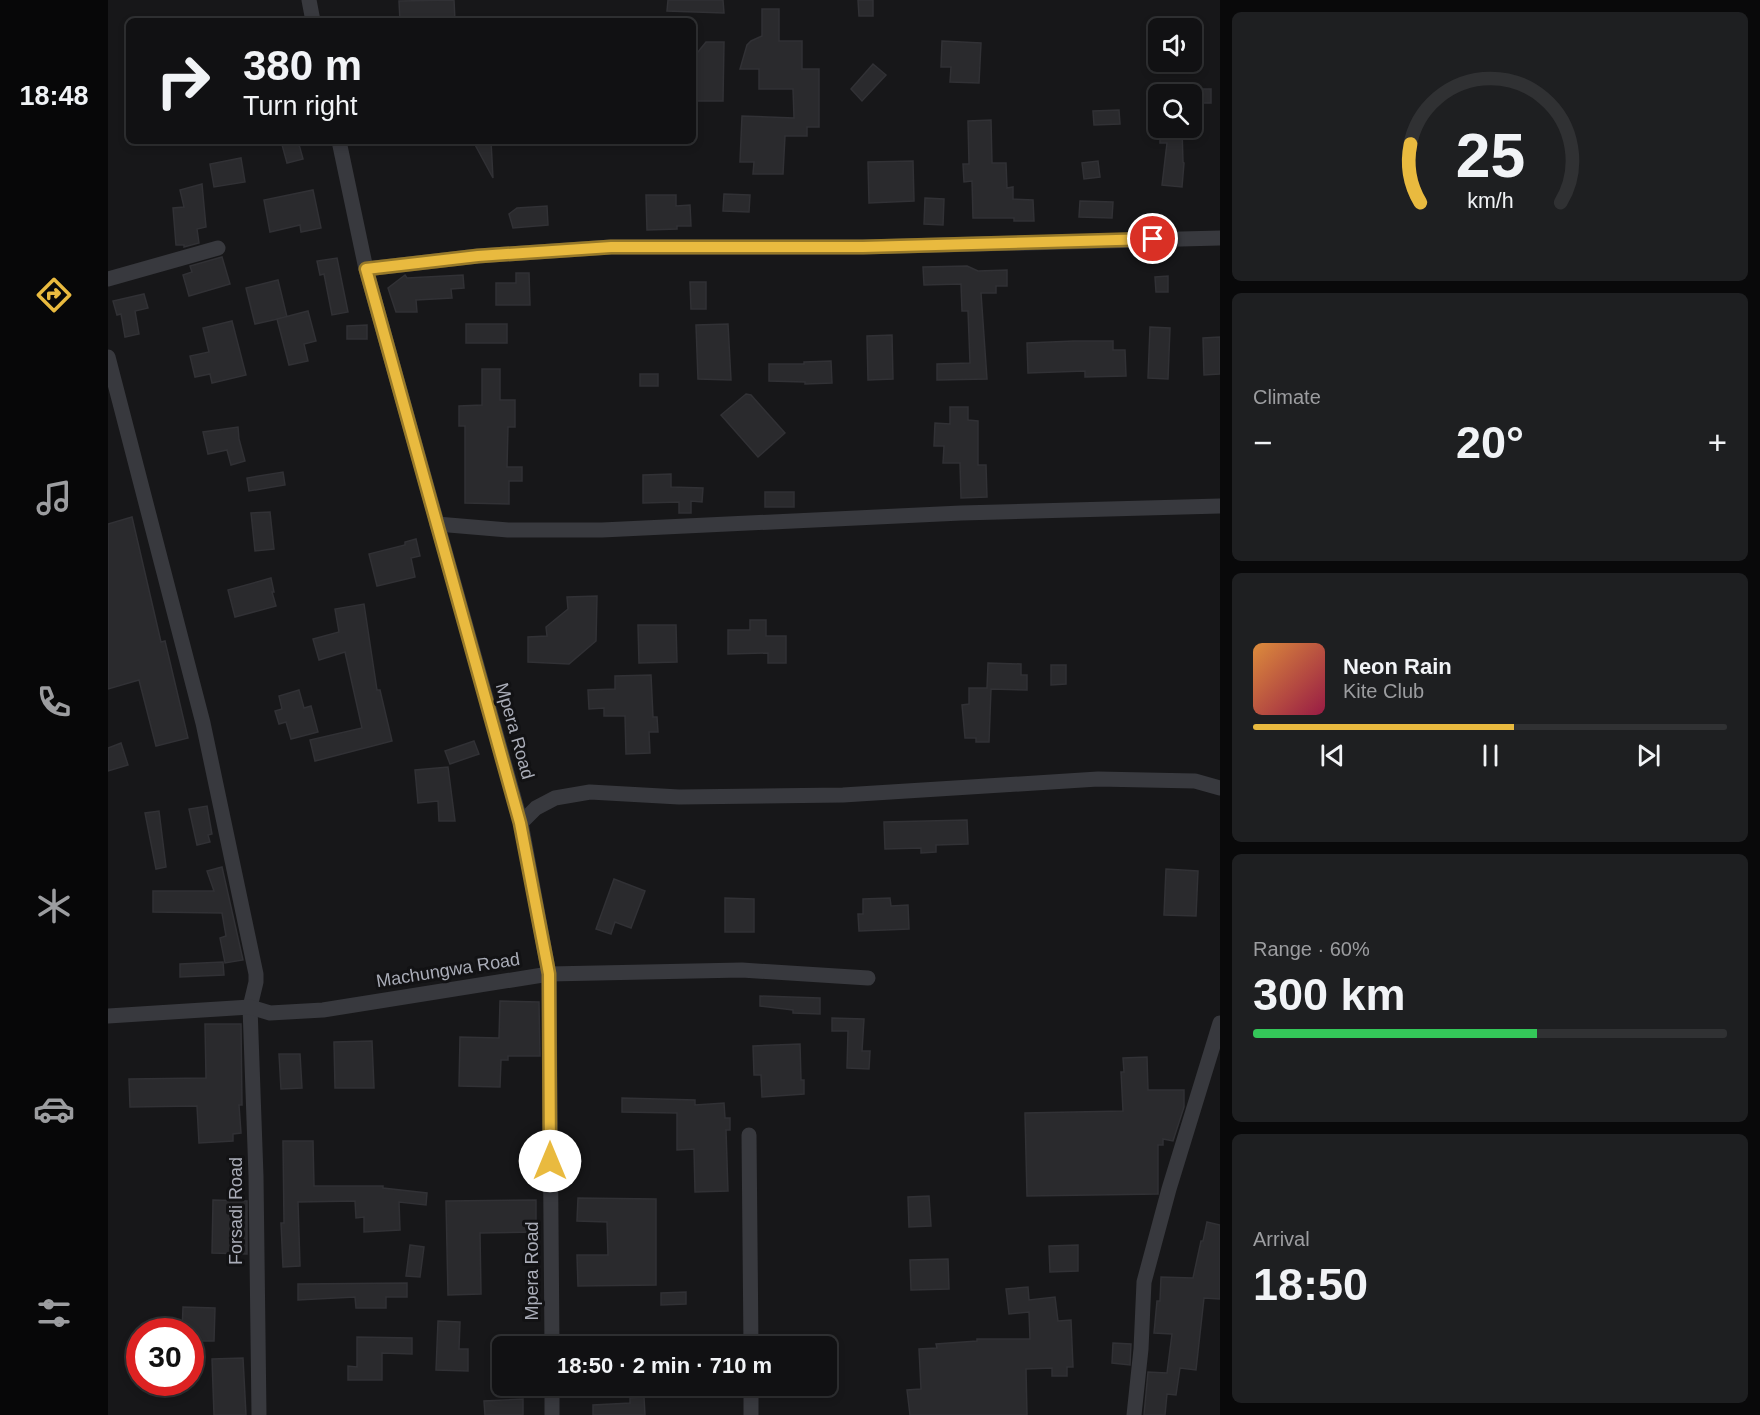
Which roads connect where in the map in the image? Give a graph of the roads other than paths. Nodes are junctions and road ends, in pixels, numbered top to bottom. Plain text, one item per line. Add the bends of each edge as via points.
1 (309, 0) edge
2 (312, 18) edge
3 (340, 144) edge
4 (1220, 238) edge
5 (218, 248) dead end
6 (366, 269) junction
7 (108, 279) edge
8 (108, 357) edge
9 (1220, 506) edge
10 (437, 524) junction
11 (1220, 788) edge
12 (520, 823) junction
13 (549, 974) junction
14 (868, 978) dead end
15 (250, 1007) junction
16 (109, 1015) edge
17 (1220, 1023) edge
18 (749, 1135) dead end
19 (552, 1336) edge
20 (751, 1336) edge
21 (552, 1396) edge
22 (751, 1396) edge
23 (259, 1415) edge
24 (552, 1415) edge
25 (751, 1415) edge
26 (1134, 1415) edge

1 - 2 street
3 - 6 street, Mpera Road
4 - 6 street via 863,247 611,247
5 - 7 street
6 - 10 street, Mpera Road
8 - 15 street, Forsadi Road via 203,723 256,974
9 - 10 street via 602,530 508,530
10 - 12 street, Mpera Road
11 - 12 street via 1195,781 1098,779 843,795 679,797 590,792 555,798
12 - 13 street, Mpera Road
13 - 14 street, Machungwa Road via 742,970
13 - 15 street, Machungwa Road via 323,1010 270,1013
13 - 19 street, Mpera Road
15 - 16 street, Machungwa Road
15 - 23 street, Forsadi Road
17 - 26 street via 1144,1282
18 - 20 street
21 - 24 street
22 - 25 street

